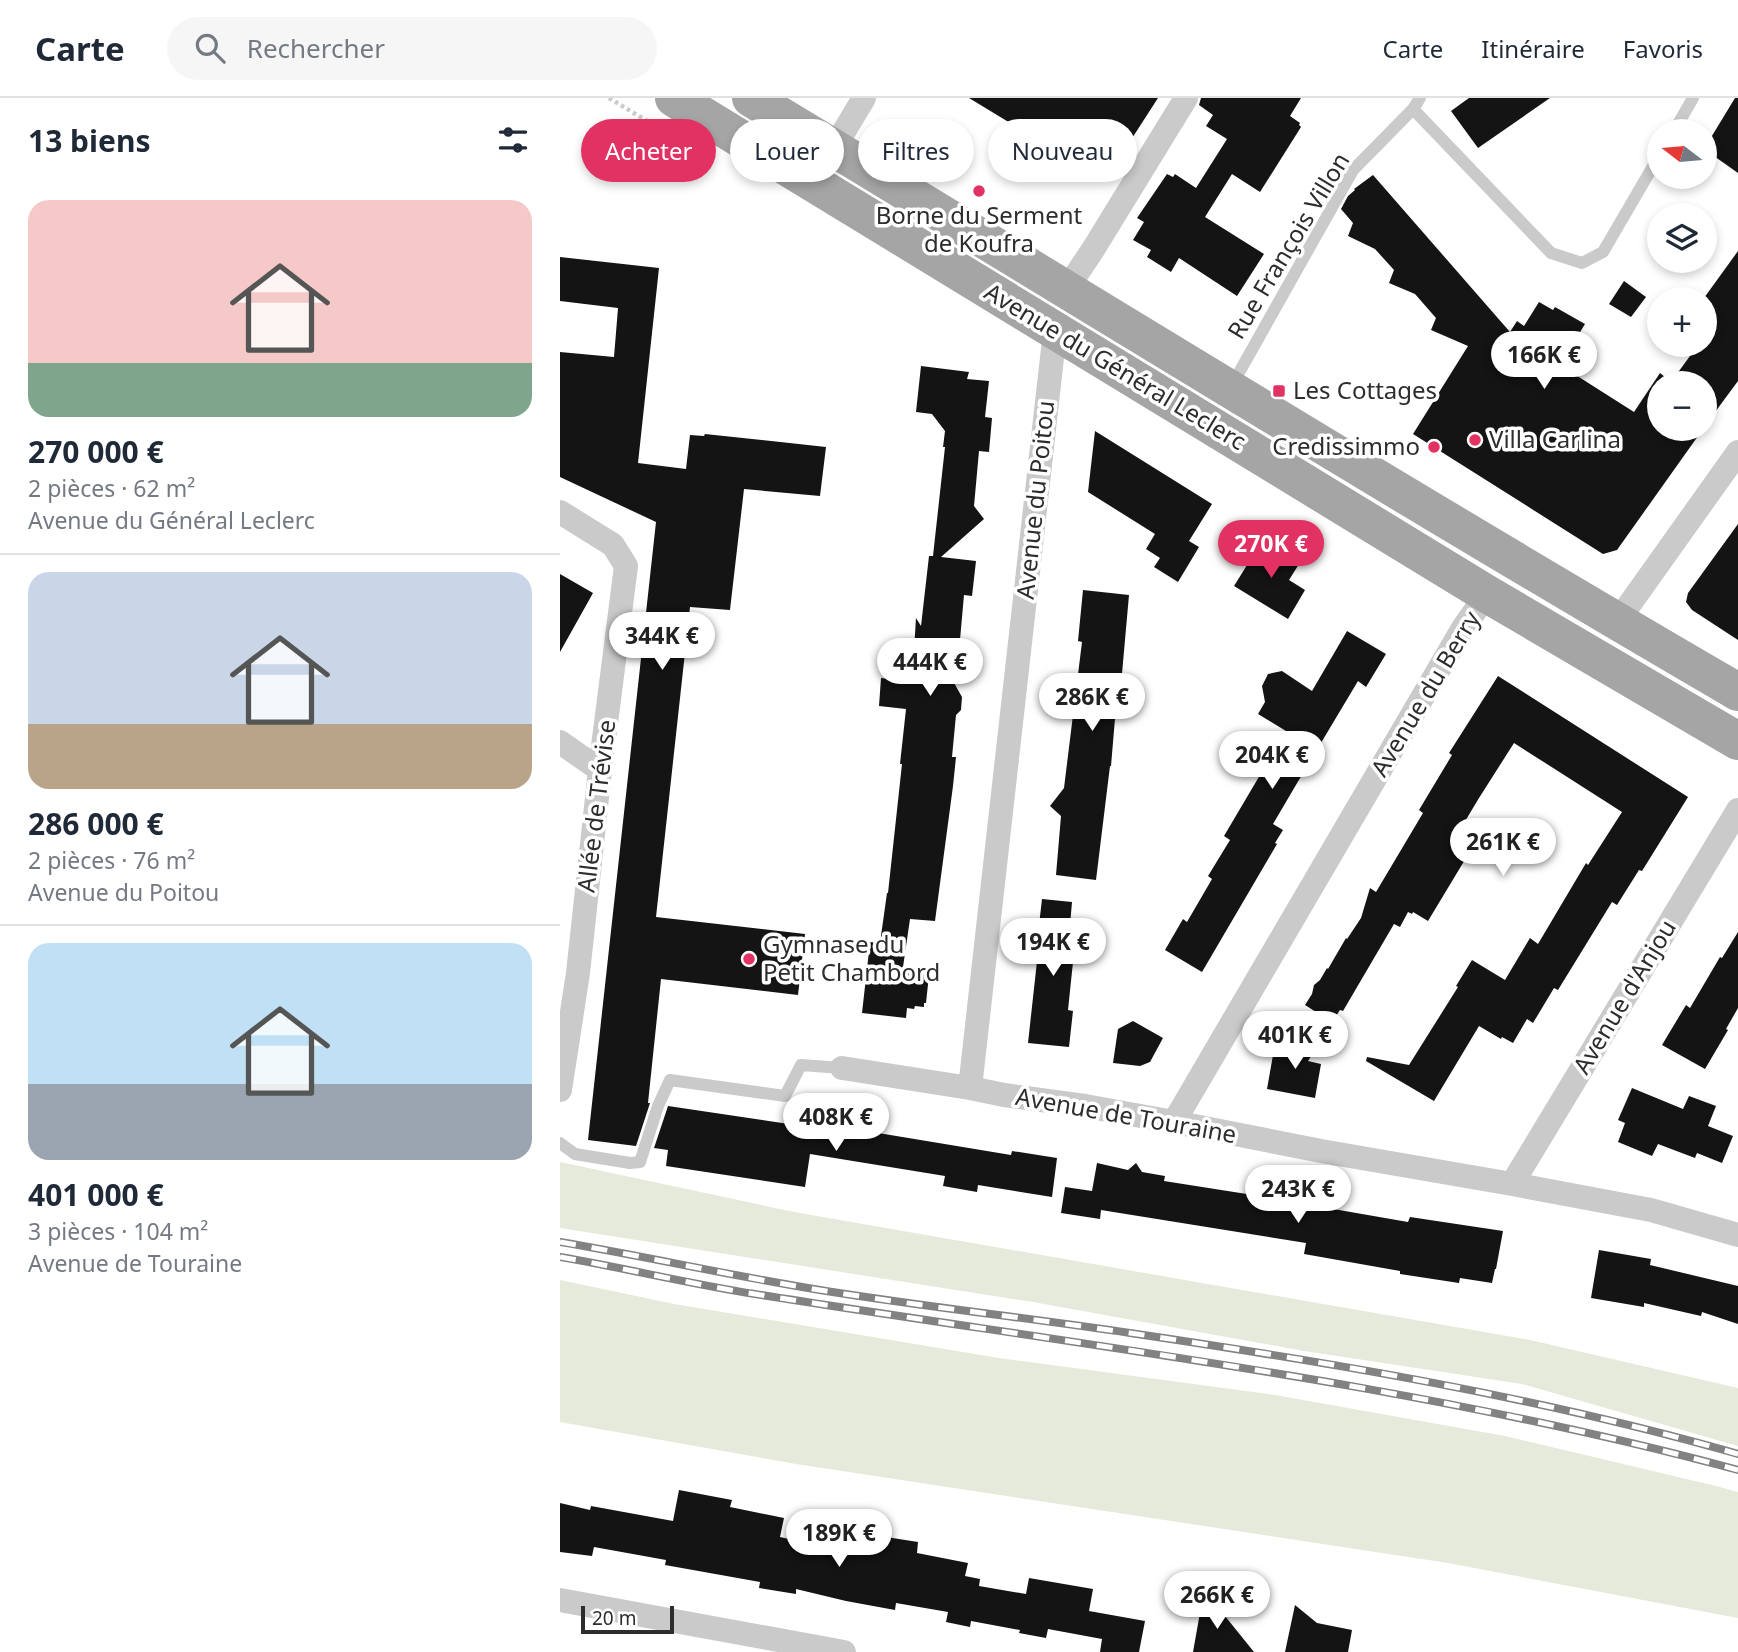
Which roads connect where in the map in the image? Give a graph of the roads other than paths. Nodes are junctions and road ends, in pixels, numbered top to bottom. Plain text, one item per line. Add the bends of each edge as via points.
1 (674, 98) edge
2 (751, 98) edge
3 (864, 98) edge
4 (1185, 98) edge
5 (1693, 98) edge
6 (1417, 104) edge
7 (786, 119) edge
8 (1681, 119) edge
9 (844, 131) edge
10 (844, 154) edge
11 (1647, 176) edge
12 (1066, 289) junction
13 (1055, 331) junction
14 (1229, 390) junction
15 (1738, 452) edge
16 (560, 512) edge
17 (1488, 594) junction
18 (1617, 622) junction
19 (1738, 692) edge
20 (1738, 741) edge
21 (560, 742) edge
22 (600, 771) junction
23 (1738, 810) edge
24 (569, 969) edge
25 (842, 1068) joint
26 (970, 1088) junction
27 (560, 1090) edge
28 (1174, 1122) junction
29 (560, 1143) edge
30 (1512, 1184) junction
31 (1738, 1235) edge
32 (560, 1600) edge
33 (750, 1644) edge
34 (844, 1652) edge

1 - 13 main road, Avenue du Général Leclerc
2 - 7 main road, Avenue du Général Leclerc
3 - 9 street
4 - 12 street
5 - 8 lane
6 - 11 lane via 1551,253 1582,263 1603,251
6 - 14 lane, Rue François Villon via 1353,170
10 - 12 main road, Avenue du Général Leclerc
12 - 14 main road, Avenue du Général Leclerc
13 - 17 main road, Avenue du Général Leclerc
13 - 26 street, Avenue du Poitou
14 - 18 main road, Avenue du Général Leclerc
15 - 18 street
16 - 22 street, Allée de Trévise via 613,545 626,566
17 - 20 main road, Avenue du Général Leclerc
17 - 28 street, Avenue du Berry via 1463,628
18 - 19 main road, Avenue du Général Leclerc
21 - 22 street
22 - 24 street, Allée de Trévise
23 - 30 street, Avenue d'Anjou
24 - 27 street, Allée de Trévise
25 - 26 street, Avenue de Touraine
25 - 29 lane via 801,1065 785,1096 670,1080 640,1162 575,1154
26 - 28 street, Avenue de Touraine
28 - 30 street, Avenue de Touraine
30 - 31 street, Avenue de Touraine via 1651,1210
32 - 33 street
33 - 34 street

